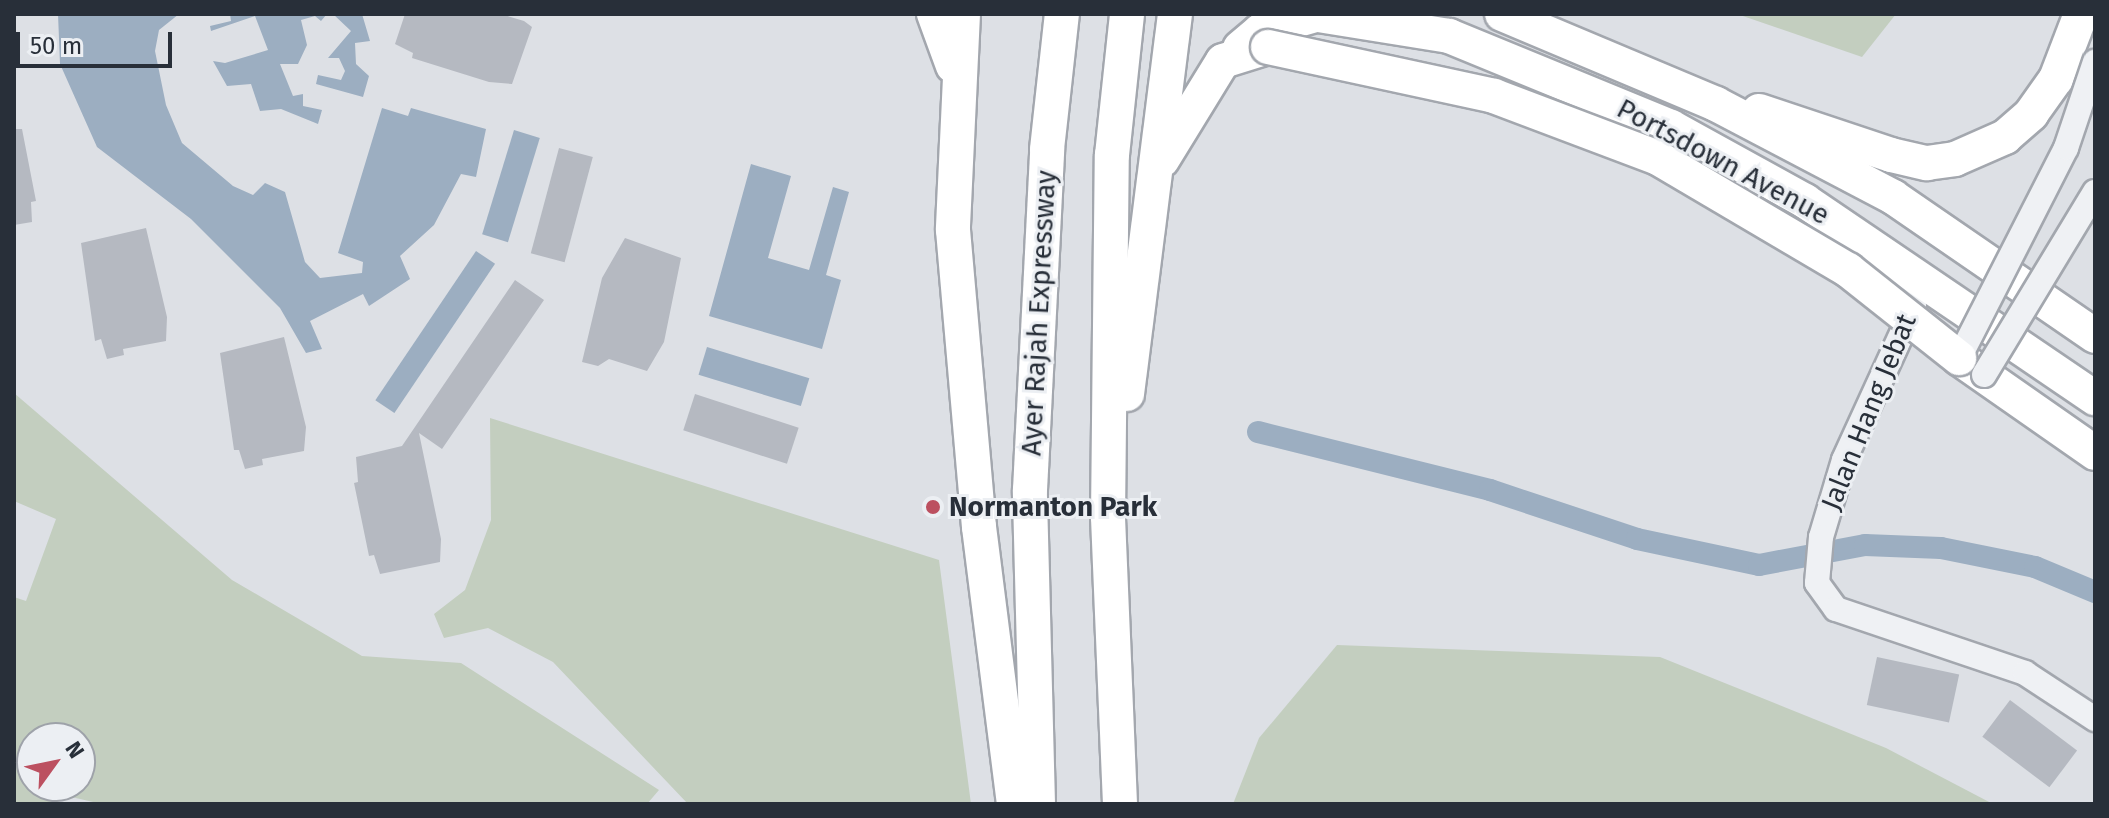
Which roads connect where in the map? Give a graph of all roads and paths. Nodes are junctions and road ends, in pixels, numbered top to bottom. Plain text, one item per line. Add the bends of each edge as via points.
1 (934, 14) edge
2 (963, 14) edge
3 (1062, 14) edge
4 (1127, 14) edge
5 (1175, 14) edge
6 (1314, 14) edge
7 (2081, 14) edge
8 (1514, 17) edge
9 (1223, 61) junction
10 (2095, 62) edge
11 (957, 78) junction
12 (1716, 104) junction
13 (1154, 174) junction
14 (2095, 192) edge
15 (1896, 265) junction
16 (1957, 305) junction
17 (1914, 307) junction
18 (2095, 336) edge
19 (1972, 366) junction
20 (2095, 398) edge
21 (2095, 453) edge
22 (1108, 517) junction
23 (2095, 719) edge
24 (1014, 804) edge
25 (1038, 804) edge
26 (1120, 804) edge

1 - 11 highway
2 - 11 highway
3 - 25 highway, Ayer Rajah Expressway via 1047,149 1030,490
4 - 22 highway via 1112,155
5 - 13 highway
6 - 9 highway via 1260,31
6 - 15 highway, Portsdown Avenue via 1449,36 1510,57 1671,127 1805,201
7 - 12 highway via 2056,79 2031,114 2005,137 1955,159 1927,163 1891,155 1766,112
8 - 12 highway, Portsdown Avenue
9 - 13 highway
9 - 19 highway, bridge via 1268,47 1494,96 1658,158 1848,270
10 - 19 street, bridge via 2066,148
11 - 24 highway via 953,230 961,336
12 - 18 highway, Portsdown Avenue via 1893,197
13 - 22 highway
14 - 19 street, bridge
15 - 16 highway, Portsdown Avenue
15 - 17 street, Jalan Hang Jebat via 1913,292
16 - 17 street via 1929,300
16 - 20 highway, Portsdown Avenue
17 - 23 street, Jalan Hang Jebat via 1844,460 1821,537 1817,583 1836,609 2025,673
19 - 21 highway
22 - 26 highway

